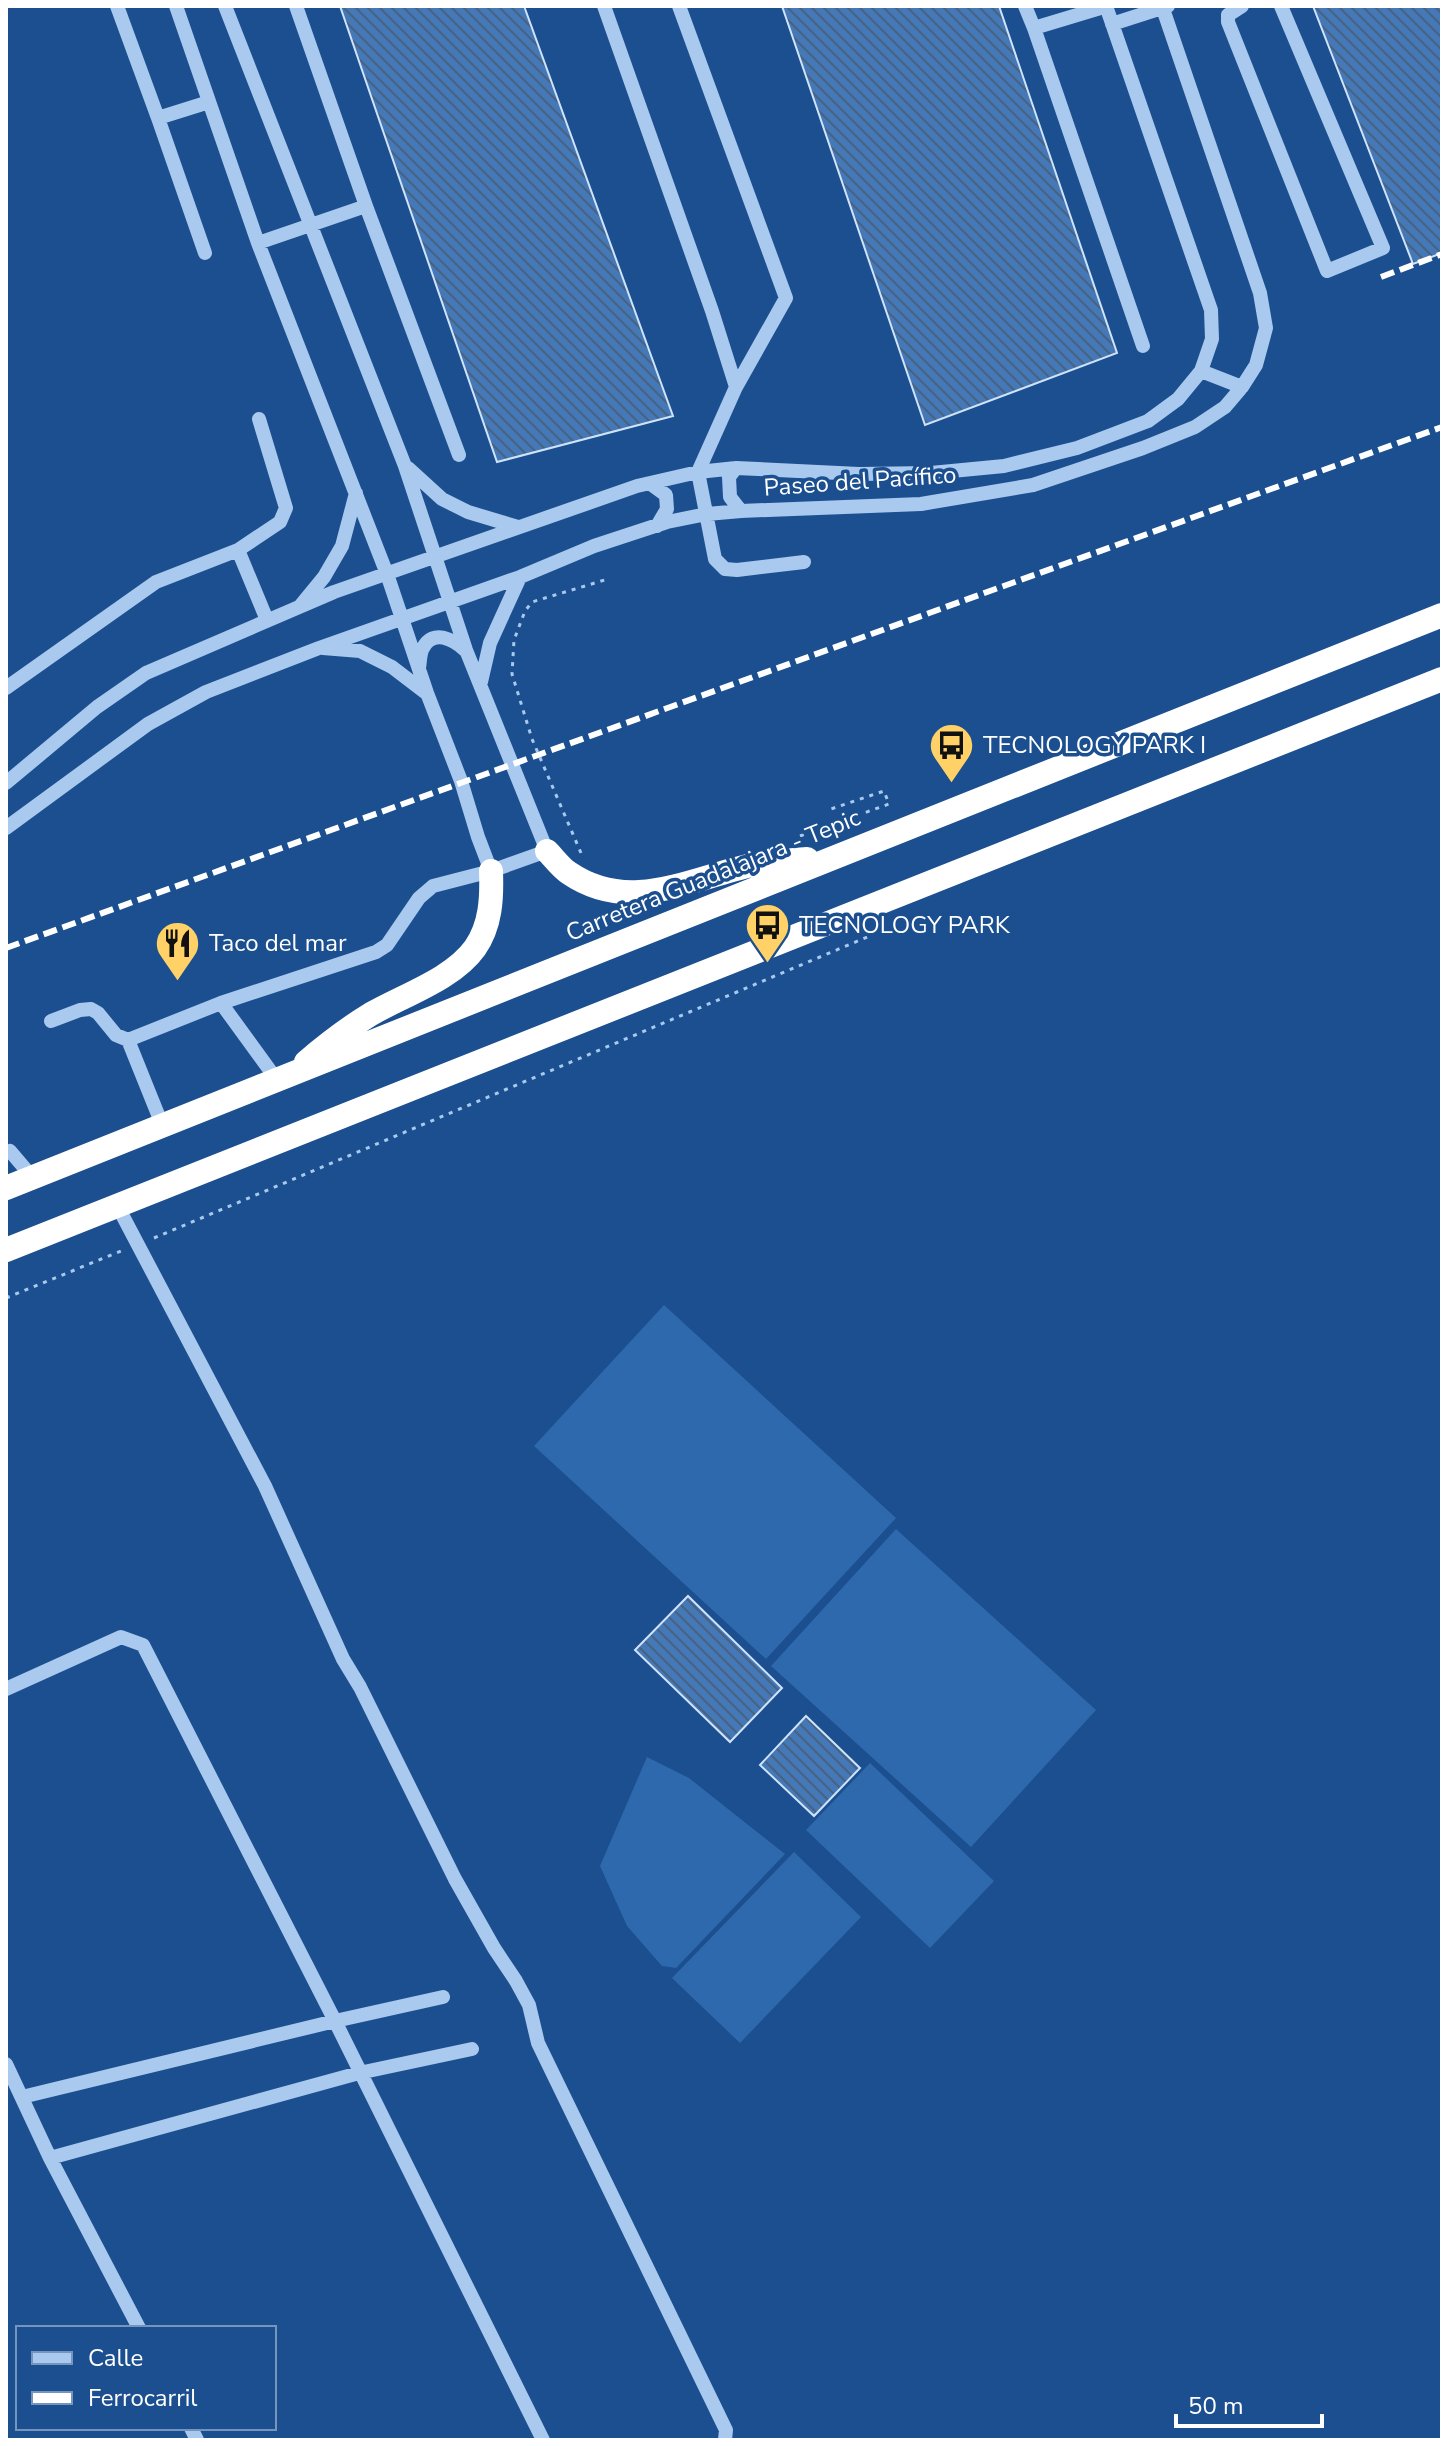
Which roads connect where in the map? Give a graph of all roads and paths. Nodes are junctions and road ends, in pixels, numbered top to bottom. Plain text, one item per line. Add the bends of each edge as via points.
1 (117, 6) edge
2 (225, 6) edge
3 (296, 6) edge
4 (604, 6) edge
5 (679, 6) edge
6 (1025, 6) edge
7 (1106, 6) edge
8 (1242, 6) edge
9 (1281, 6) edge
10 (176, 7) edge
11 (1164, 7) edge
12 (1112, 24) junction
13 (1034, 28) junction
14 (209, 102) junction
15 (158, 118) junction
16 (366, 206) junction
17 (311, 225) junction
18 (258, 243) junction
19 (205, 253) dead end
20 (1143, 346) dead end
21 (1201, 371) junction
22 (736, 387) junction
23 (1242, 387) junction
24 (259, 419) dead end
25 (459, 455) dead end
26 (405, 466) junction
27 (736, 468) junction
28 (698, 472) junction
29 (651, 484) junction
30 (357, 493) junction
31 (741, 511) junction
32 (707, 514) junction
33 (657, 526) junction
34 (518, 527) junction
35 (238, 550) junction
36 (435, 557) junction
37 (804, 562) dead end
38 (387, 574) junction
39 (520, 577) junction
40 (608, 579) dead end
41 (450, 602) junction
42 (300, 606) junction
43 (1442, 615) edge
44 (402, 618) junction
45 (267, 620) junction
46 (319, 648) junction
47 (466, 650) junction
48 (419, 669) junction
49 (1442, 679) edge
50 (481, 682) junction
51 (6, 688) edge
52 (427, 693) junction
53 (6, 783) edge
54 (828, 810) dead end
55 (6, 828) edge
56 (795, 838) dead end
57 (547, 851) junction
58 (833, 857) junction
59 (586, 862) dead end
60 (491, 871) junction
61 (872, 935) dead end
62 (221, 1003) junction
63 (51, 1021) dead end
64 (128, 1040) junction
65 (284, 1078) junction
66 (163, 1127) junction
67 (7, 1150) edge
68 (33, 1178) junction
69 (6, 1188) edge
70 (117, 1205) junction
71 (138, 1245) junction
72 (6, 1250) edge
73 (6, 1298) edge
74 (6, 1689) edge
75 (443, 1997) dead end
76 (335, 2021) junction
77 (472, 2049) dead end
78 (6, 2064) edge
79 (359, 2073) junction
80 (22, 2097) junction
81 (50, 2158) junction
82 (138, 2326) edge
83 (543, 2440) edge
84 (725, 2440) edge

1 - 15 street
2 - 17 street
3 - 16 street
4 - 22 street
5 - 22 street via 786,298
6 - 13 street
7 - 12 street, Paseo del Pacífico
7 - 13 street
8 - 9 street via 1228,15 1228,22 1327,271 1383,248
10 - 14 street
11 - 12 street
11 - 23 street, Paseo del Pacífico via 1260,293 1266,328 1256,365
12 - 21 street, Paseo del Pacífico via 1211,310 1212,339
13 - 20 street
14 - 15 street
14 - 18 street
15 - 19 street
16 - 17 street
16 - 25 street
17 - 18 street
17 - 26 street
18 - 30 street
21 - 23 street
21 - 27 street, Paseo del Pacífico via 1178,399 1148,421 1077,448 1004,466 859,474
22 - 28 street
23 - 31 street, Paseo del Pacífico via 1225,407 1195,427 1033,485 921,504
24 - 35 street via 286,508 280,522
26 - 34 street via 442,499
26 - 36 street
27 - 28 street, Paseo del Pacífico
27 - 31 street via 729,477 730,497
28 - 29 street, Paseo del Pacífico
28 - 32 street
29 - 33 street via 666,495 667,509
29 - 34 street, Paseo del Pacífico
30 - 38 street
30 - 42 street via 342,546
31 - 32 street, Paseo del Pacífico
32 - 33 street, Paseo del Pacífico
32 - 37 street via 715,559 725,569
33 - 39 street, Paseo del Pacífico
34 - 36 street, Paseo del Pacífico
35 - 45 street
35 - 51 street via 156,582
36 - 38 street
36 - 41 street
38 - 42 street
38 - 44 street
39 - 41 street, Paseo del Pacífico
39 - 50 street via 490,643
40 - 59 path via 532,602 514,640 512,674 532,739
41 - 44 street, Paseo del Pacífico
41 - 47 street
42 - 45 street
43 - 58 highway, Carretera Guadalajara - Tepic
44 - 46 street
44 - 48 street
45 - 53 street via 146,673
46 - 52 street via 360,651
46 - 55 street via 206,692 148,724
47 - 48 street via 452,639 431,640 423,648
47 - 50 street
48 - 52 street
49 - 70 highway
50 - 57 street
52 - 60 street
54 - 56 path via 884,791 889,804
57 - 58 highway via 567,872 600,889 627,892 656,892 751,865
57 - 60 street
58 - 65 highway, Carretera Guadalajara - Tepic
60 - 62 street via 433,886 376,952
60 - 65 highway via 487,925 460,965 331,1040
61 - 71 path
62 - 64 street
62 - 65 street
63 - 64 street via 91,1009
64 - 66 street
65 - 66 highway, Carretera Guadalajara - Tepic
66 - 68 highway, Carretera Guadalajara - Tepic
67 - 68 street
68 - 69 highway, Carretera Guadalajara - Tepic
70 - 71 street
70 - 72 highway
71 - 73 path
71 - 84 street via 265,1486 343,1659 455,1879 529,2005 538,2043 726,2430
74 - 76 street via 121,1637 143,1645
75 - 76 street
76 - 79 street
76 - 80 street
77 - 79 street
78 - 80 street
79 - 81 street
79 - 83 street
80 - 81 street
81 - 82 street

